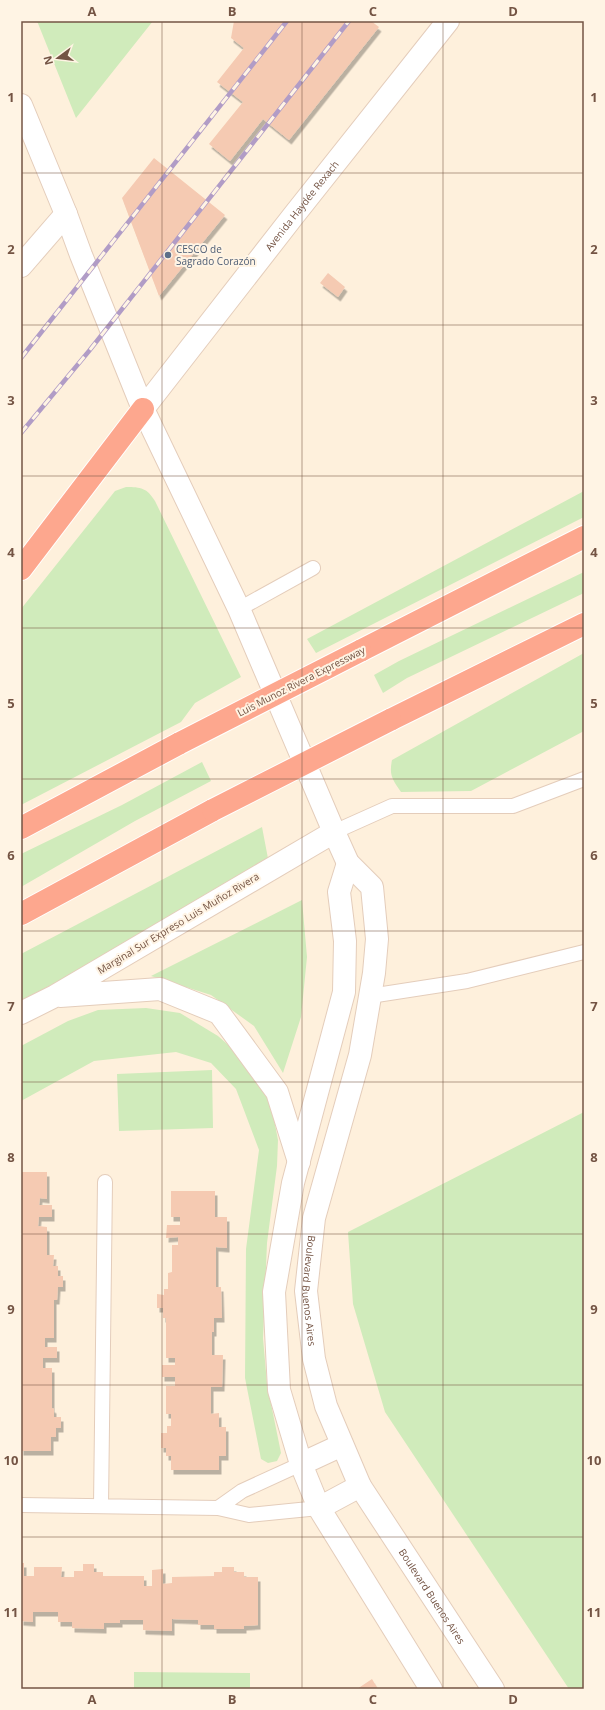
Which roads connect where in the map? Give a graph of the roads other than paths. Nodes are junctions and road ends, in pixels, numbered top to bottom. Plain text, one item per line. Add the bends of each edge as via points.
1 (448, 21) edge
2 (21, 105) edge
3 (66, 214) junction
4 (21, 266) edge
5 (143, 409) junction
6 (584, 538) edge
7 (313, 568) dead end
8 (21, 569) edge
9 (239, 609) junction
10 (584, 624) edge
11 (584, 778) edge
12 (21, 828) edge
13 (334, 832) junction
14 (348, 863) junction
15 (21, 914) edge
16 (584, 952) edge
17 (55, 996) junction
18 (370, 996) junction
19 (21, 1013) edge
20 (299, 1162) junction
21 (105, 1182) dead end
22 (342, 1445) junction
23 (301, 1464) junction
24 (360, 1486) junction
25 (21, 1505) edge
26 (101, 1506) junction
27 (218, 1508) junction
28 (318, 1508) junction
29 (431, 1689) edge
30 (492, 1689) edge

1 - 5 street, Avenida Haydée Rexach
2 - 3 street, Boulevard Buenos Aires
3 - 4 street
3 - 5 street, Boulevard Buenos Aires
5 - 8 highway
5 - 9 street, Boulevard Buenos Aires
6 - 12 highway, Luis Munoz Rivera Expressway, bridge via 180,743
7 - 9 lane
9 - 13 street, Boulevard Buenos Aires
10 - 15 highway, bridge via 213,810
11 - 13 lane via 513,806 392,806
13 - 14 street, Boulevard Buenos Aires
13 - 17 street, Marginal Sur Expreso Luis Muñoz Rivera
14 - 18 street, Boulevard Buenos Aires via 372,887 377,939
14 - 20 street via 338,892 346,941 344,992
16 - 18 lane via 467,981
17 - 19 street, Marginal Sur Expreso Luis Muñoz Rivera
17 - 20 street via 160,990 219,1013 277,1092
18 - 22 street, Boulevard Buenos Aires via 360,1055 314,1218 306,1291 314,1359 326,1406
20 - 23 street via 274,1292 279,1390
21 - 26 lane
22 - 23 street
22 - 24 street, Boulevard Buenos Aires
23 - 27 lane via 242,1491
23 - 28 street
24 - 28 street
24 - 30 street, Boulevard Buenos Aires
25 - 26 lane
26 - 27 lane
27 - 28 lane via 249,1515
28 - 29 street

